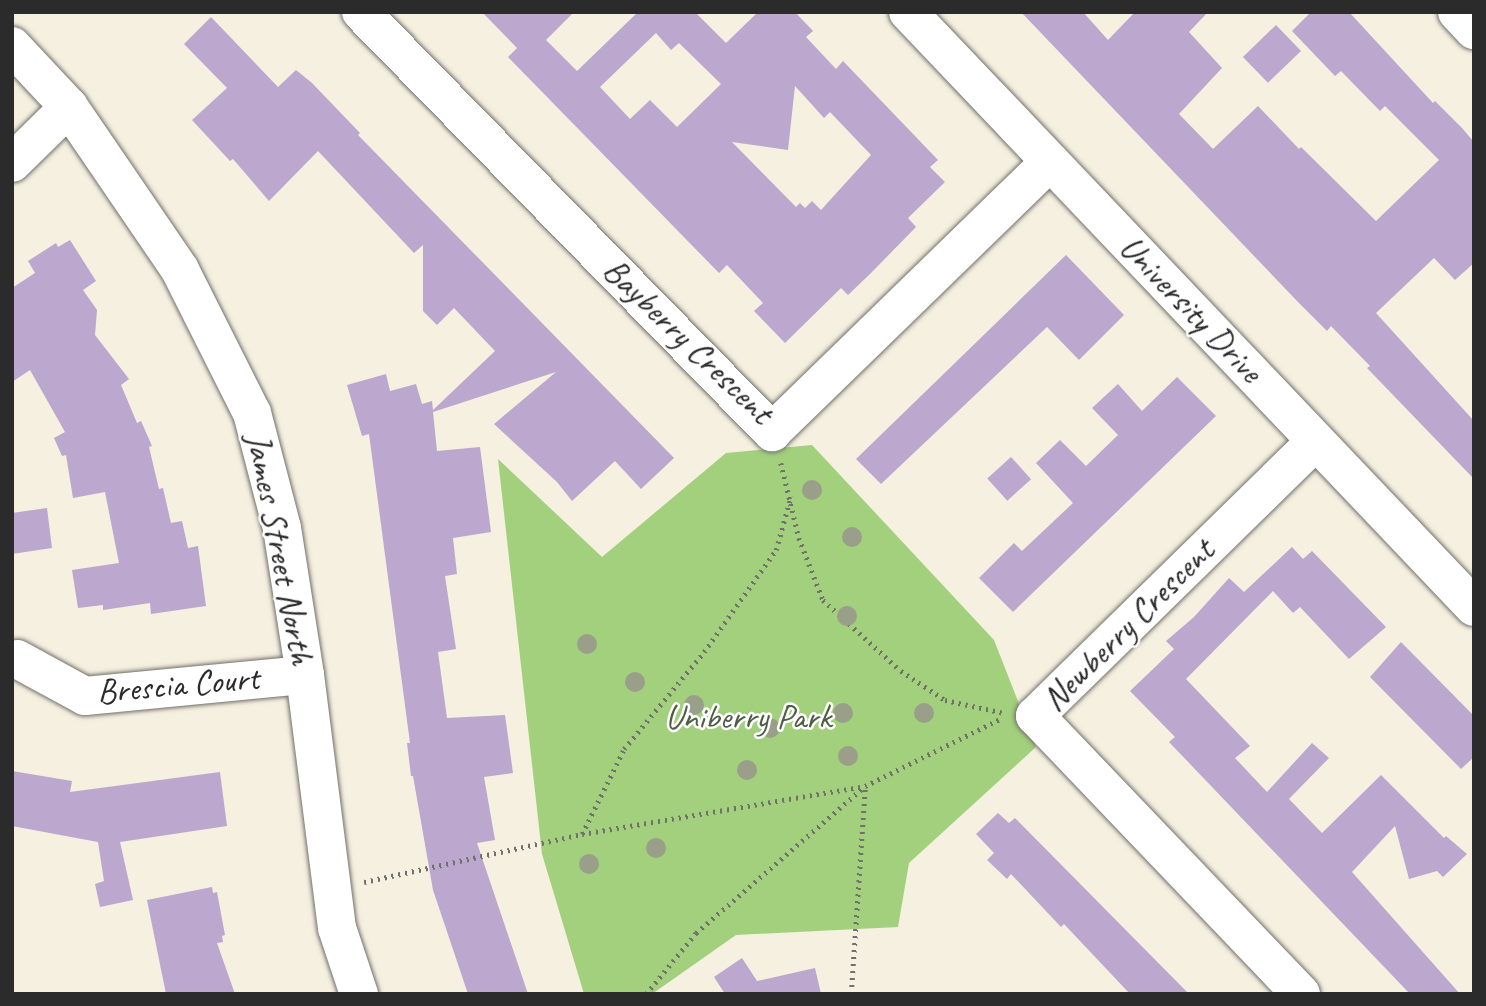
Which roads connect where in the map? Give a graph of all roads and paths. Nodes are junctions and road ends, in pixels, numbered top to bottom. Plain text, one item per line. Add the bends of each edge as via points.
1 (361, 12) edge
2 (908, 12) edge
3 (1457, 12) edge
4 (1474, 30) edge
5 (12, 46) edge
6 (69, 107) junction
7 (1051, 162) junction
8 (12, 163) edge
9 (772, 432) junction
10 (1316, 441) junction
11 (791, 496) junction
12 (1474, 607) edge
13 (17, 659) dead end
14 (305, 675) junction
15 (864, 786) junction
16 (582, 834) junction
17 (332, 889) junction
18 (359, 994) edge
19 (646, 994) edge
20 (851, 994) edge
21 (1301, 994) edge

1 - 9 street, Bayberry Crescent
2 - 7 street, University Drive
3 - 4 street
5 - 6 street, James Street North
6 - 8 street
6 - 14 street, James Street North via 180,270 253,413 282,528
7 - 9 street, Bayberry Crescent
7 - 10 street, University Drive
9 - 11 path
10 - 12 street, University Drive
10 - 21 street, Newberry Crescent via 1035,716
11 - 15 path via 799,538 823,600 901,671 945,700 1009,715
11 - 16 path via 776,550 704,652 624,749
13 - 14 street, Brescia Court via 85,696
14 - 17 street, James Street North
15 - 16 path
15 - 19 path via 696,933
15 - 20 path
16 - 17 path
17 - 18 street, James Street North via 337,928

